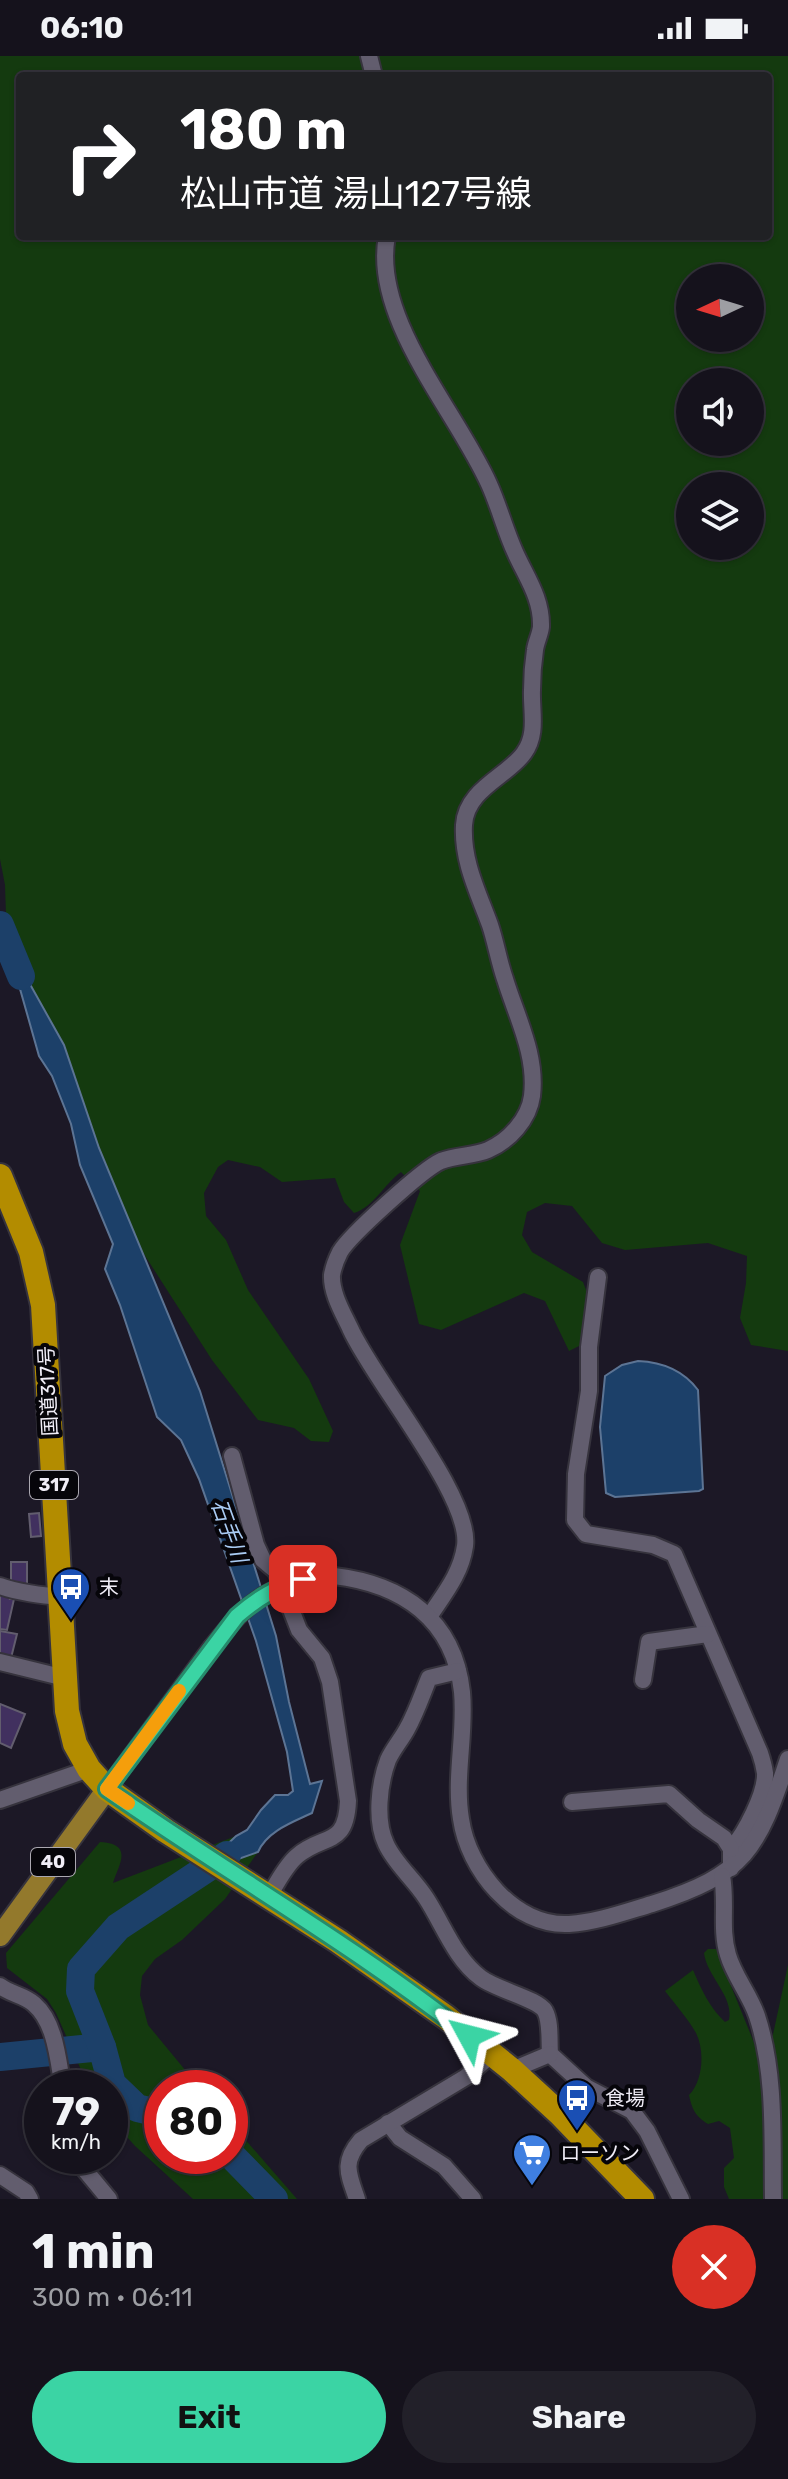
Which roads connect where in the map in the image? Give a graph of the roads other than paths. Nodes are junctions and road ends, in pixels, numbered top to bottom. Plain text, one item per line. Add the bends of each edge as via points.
1 (386, 240) edge
2 (0, 1176) edge
3 (598, 1277) dead end
4 (232, 1456) dead end
5 (0, 1586) edge
6 (60, 1596) junction
7 (429, 1617) junction
8 (708, 1634) junction
9 (0, 1662) edge
10 (458, 1671) junction
11 (65, 1678) junction
12 (643, 1680) dead end
13 (788, 1759) edge
14 (89, 1769) junction
15 (107, 1789) junction
16 (0, 1800) edge
17 (572, 1802) dead end
18 (731, 1849) junction
19 (727, 1872) junction
20 (262, 1893) junction
21 (0, 1936) edge
22 (3, 1992) edge
23 (492, 2054) junction
24 (550, 2054) junction
25 (59, 2070) edge
26 (512, 2070) junction
27 (388, 2123) junction
28 (88, 2174) edge
29 (0, 2175) edge
30 (630, 2195) edge
31 (30, 2199) edge
32 (109, 2199) edge
33 (357, 2199) edge
34 (473, 2199) edge
35 (681, 2199) edge
36 (773, 2199) edge

1 - 7 street via 388,288 396,314 474,451 537,597 541,629 535,649 534,729 524,753 471,803 464,821 467,867 530,1053 532,1097 520,1123 500,1144 440,1162 382,1209 340,1253 332,1276 359,1348 458,1504 466,1542 458,1573
2 - 6 highway, 国道317号 / 317 via 31,1252 43,1305
3 - 8 street via 575,1520 586,1534 653,1545 674,1554
4 - 20 street via 256,1545 276,1571 299,1630 322,1658 346,1785 347,1820 338,1834 294,1858
5 - 6 street
6 - 11 highway, 国道317号 / 317
7 - 10 street
7 - 15 street, bridge via 406,1597 359,1579 303,1579 277,1587 237,1616
8 - 12 street via 649,1642
8 - 18 street via 765,1775 758,1803
9 - 11 street
10 - 19 street via 460,1818 475,1862 494,1889 518,1908 539,1920 591,1921 675,1897
10 - 24 street via 429,1678 388,1761 380,1825 392,1856 425,1897 464,1961 495,1987 545,2010
11 - 14 highway, 国道317号 / 317 via 75,1744
13 - 19 street via 757,1836
14 - 15 highway, 国道317号 / 317
14 - 16 street
15 - 20 highway, 国道317号 / 317
15 - 21 main road, 40
17 - 18 street via 669,1794
18 - 19 street
19 - 36 street via 723,1923 728,1955 757,2015 771,2085
20 - 23 highway, 国道317号 / 317 via 409,1989
22 - 25 street via 33,2003 46,2018
23 - 26 highway, 国道317号 / 317
23 - 27 street via 466,2077
24 - 26 street
24 - 35 street via 586,2087 632,2111
26 - 30 highway, 国道317号 / 317 via 560,2114
27 - 33 street via 350,2152 347,2164
27 - 34 street via 400,2138 444,2166
28 - 32 street
29 - 31 street

